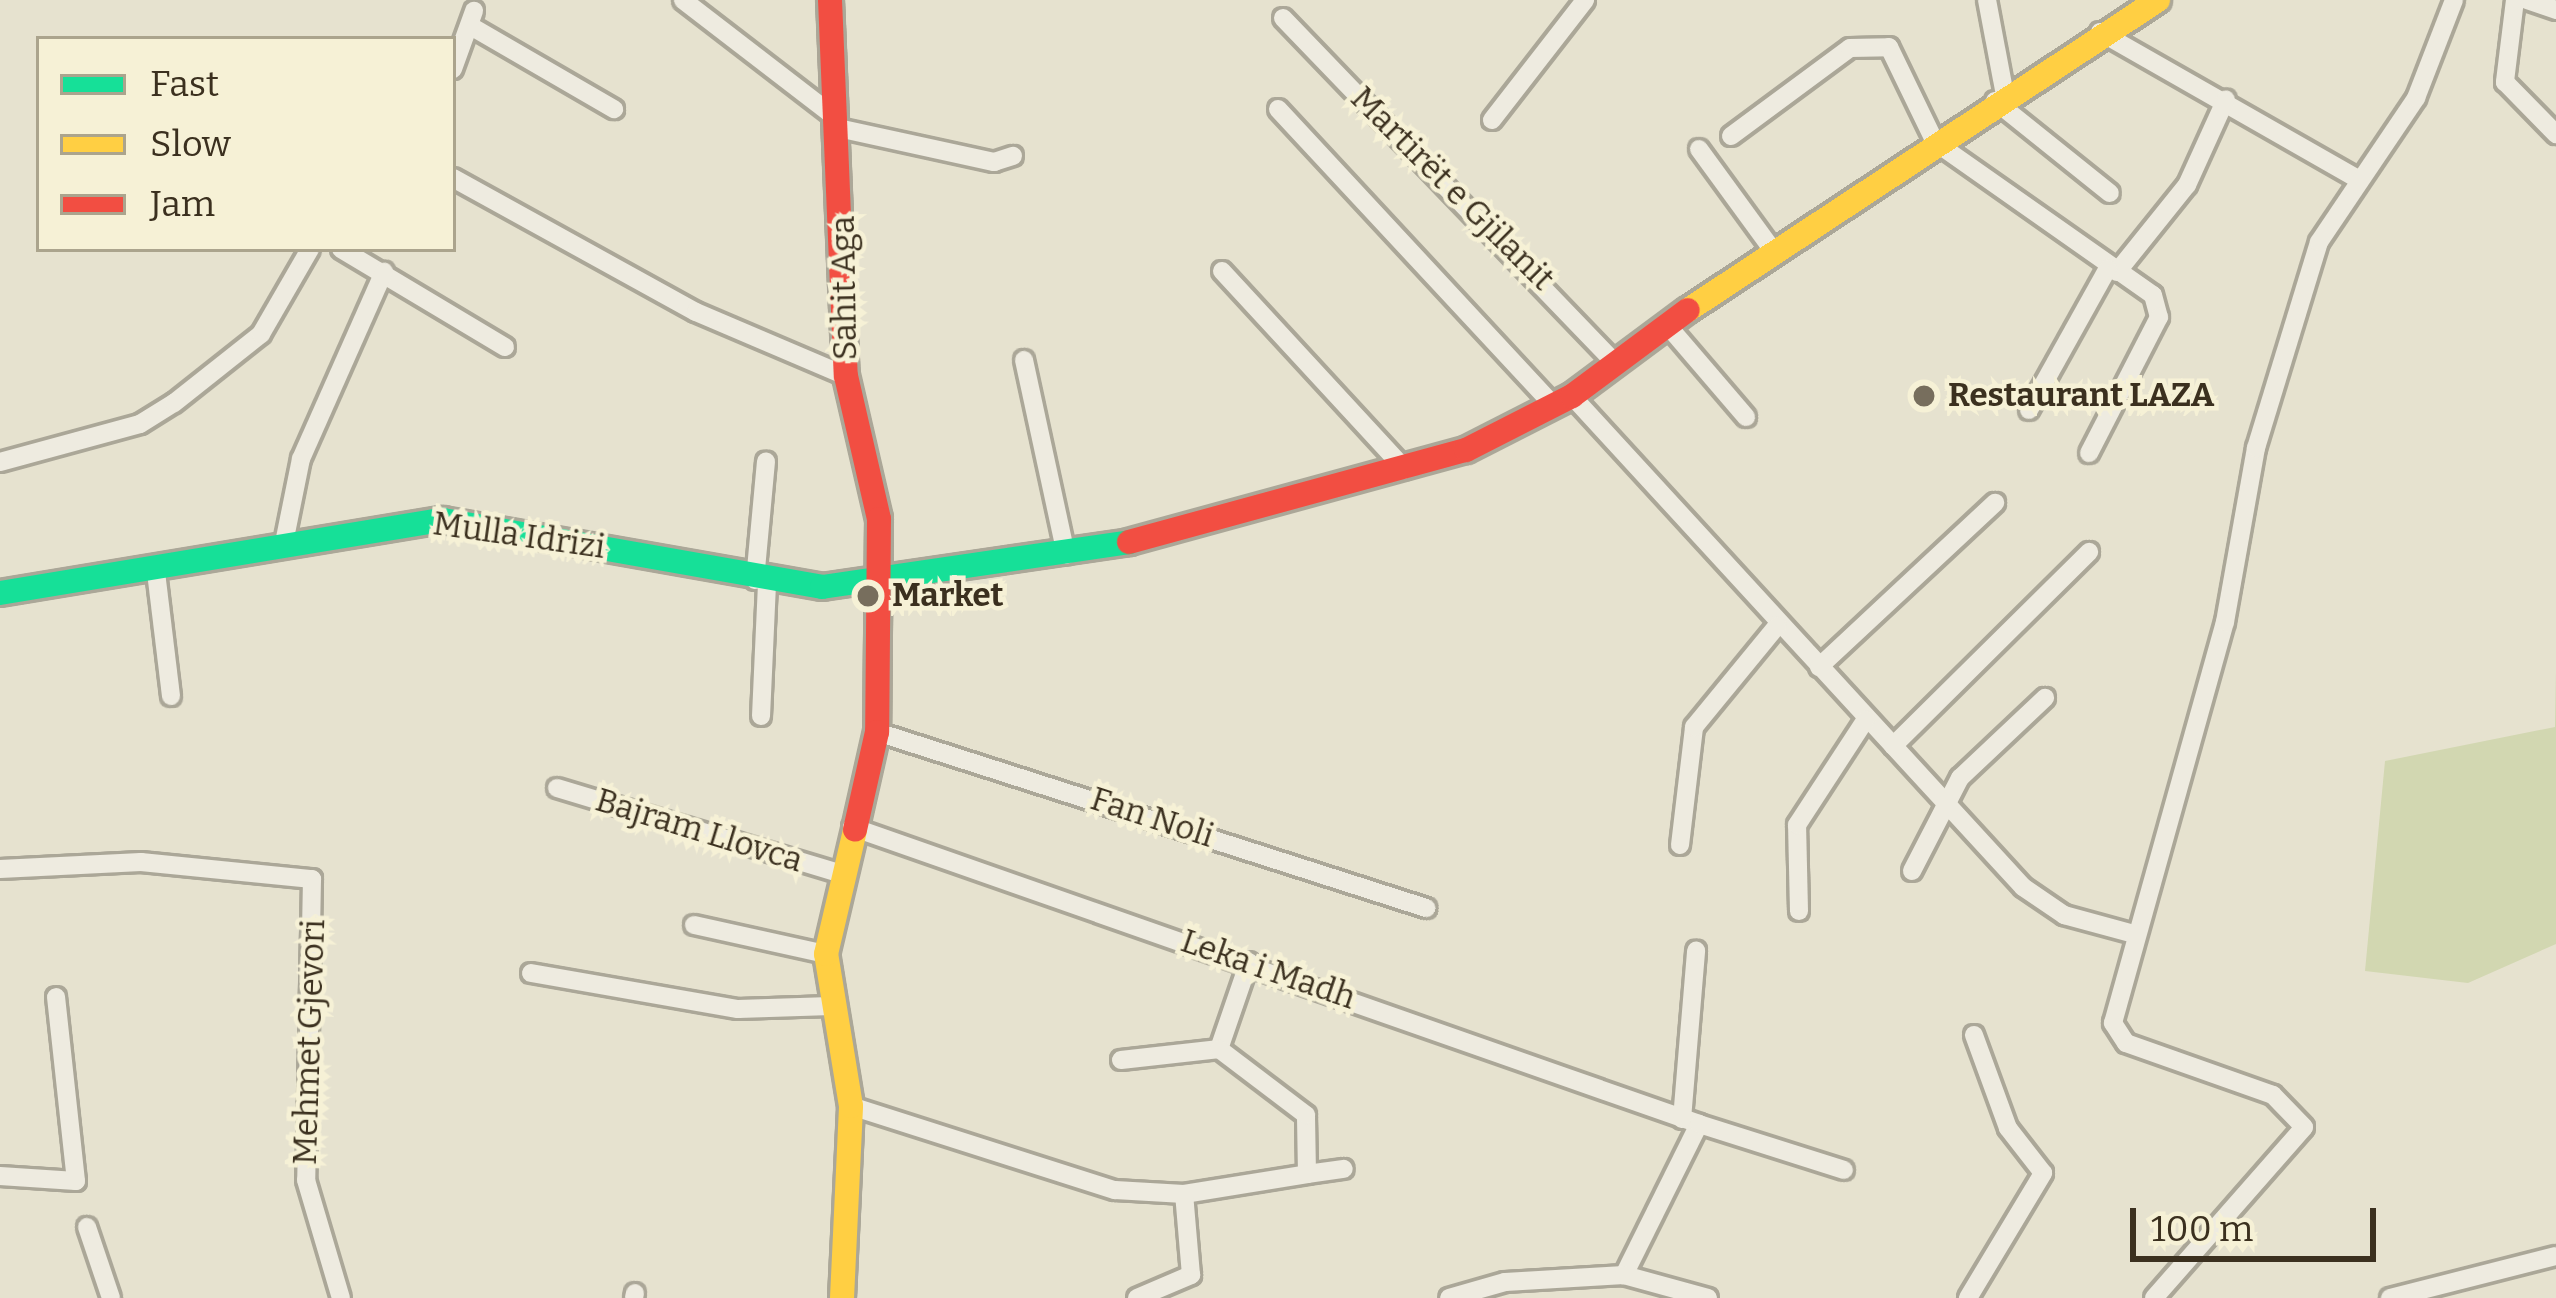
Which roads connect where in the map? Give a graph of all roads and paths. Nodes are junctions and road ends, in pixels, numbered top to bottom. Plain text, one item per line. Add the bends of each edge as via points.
1 (682, 0) edge
2 (830, 0) edge
3 (1585, 0) edge
4 (1988, 0) edge
5 (2158, 0) edge
6 (2454, 0) edge
7 (2515, 0) edge
8 (2528, 0) edge
9 (2556, 10) edge
10 (1283, 18) dead end
11 (2098, 32) junction
12 (456, 62) edge
13 (2000, 98) junction
14 (2226, 99) junction
15 (614, 109) dead end
16 (1278, 109) dead end
17 (1492, 120) dead end
18 (837, 123) junction
19 (2556, 134) edge
20 (1731, 136) dead end
21 (1935, 142) junction
22 (1699, 149) dead end
23 (1013, 156) dead end
24 (2356, 178) junction
25 (456, 180) edge
26 (2110, 193) dead end
27 (1772, 249) junction
28 (308, 252) edge
29 (346, 252) edge
30 (2112, 270) junction
31 (1222, 271) dead end
32 (383, 272) junction
33 (1668, 326) junction
34 (505, 347) dead end
35 (1024, 360) dead end
36 (1616, 364) junction
37 (847, 376) junction
38 (1563, 401) junction
39 (2029, 410) dead end
40 (1747, 417) dead end
41 (2089, 453) dead end
42 (0, 462) edge
43 (766, 463) dead end
44 (1405, 469) junction
45 (1995, 503) dead end
46 (283, 548) junction
47 (2090, 552) dead end
48 (1066, 555) junction
49 (156, 572) junction
50 (761, 581) junction
51 (879, 587) junction
52 (0, 593) edge
53 (1777, 626) junction
54 (1819, 667) junction
55 (171, 696) dead end
56 (2045, 698) dead end
57 (761, 716) dead end
58 (1866, 719) junction
59 (877, 732) junction
60 (1893, 746) junction
61 (557, 788) dead end
62 (1944, 799) junction
63 (852, 826) junction
64 (1680, 845) dead end
65 (0, 868) edge
66 (1912, 871) dead end
67 (841, 874) junction
68 (1426, 908) dead end
69 (1799, 911) dead end
70 (694, 925) dead end
71 (2134, 934) junction
72 (1696, 951) dead end
73 (826, 954) junction
74 (1249, 962) junction
75 (530, 973) dead end
76 (56, 997) dead end
77 (831, 1006) junction
78 (1974, 1035) dead end
79 (1219, 1049) junction
80 (1121, 1060) dead end
81 (851, 1106) junction
82 (1690, 1121) junction
83 (1343, 1169) dead end
84 (1844, 1170) dead end
85 (1307, 1174) junction
86 (0, 1176) edge
87 (1184, 1194) junction
88 (87, 1227) dead end
89 (2556, 1256) edge
90 (1624, 1275) junction
91 (111, 1298) edge
92 (341, 1298) edge
93 (842, 1298) edge
94 (1137, 1298) edge
95 (1449, 1298) edge
96 (1708, 1298) edge
97 (1968, 1298) edge
98 (2154, 1298) edge
99 (2390, 1298) edge

1 - 18 street
2 - 18 street, Sahit Aga
3 - 17 street
4 - 13 street
5 - 11 street
6 - 24 street via 2416,98
7 - 19 street via 2505,82
8 - 9 street
10 - 36 street, Martirët e Gjilanit
11 - 13 street
11 - 14 street
12 - 15 street via 474,20
13 - 21 street
13 - 26 street
14 - 24 street
14 - 30 street via 2187,185
16 - 38 street
18 - 23 street via 994,162
18 - 37 street, Sahit Aga
20 - 21 street via 1869,41 1889,47
21 - 27 street
21 - 30 street
22 - 27 street
24 - 71 street via 2319,242 2256,448 2225,622
25 - 37 street via 696,312
27 - 33 street
28 - 42 street via 261,334 174,403 140,424
29 - 32 street
30 - 39 street
30 - 41 street via 2153,295 2159,317
31 - 44 street
32 - 34 street
32 - 46 street via 301,459
33 - 36 street
33 - 40 street
35 - 48 street
36 - 38 street
37 - 51 street, Sahit Aga via 879,519
38 - 44 street
38 - 53 street
43 - 50 street
44 - 48 street via 1190,533
45 - 54 street
46 - 49 street, Mulla Idrizi
46 - 50 street, Mulla Idrizi via 443,520
47 - 60 street
48 - 51 street
49 - 52 street, Mulla Idrizi
49 - 55 street
50 - 51 street, Mulla Idrizi
50 - 57 street
51 - 59 street, Bajram Llovca
53 - 54 street
53 - 64 street via 1694,728
54 - 58 street
56 - 62 street
58 - 60 street
58 - 69 street via 1797,825
59 - 63 street, Bajram Llovca
59 - 68 street, Fan Noli
60 - 62 street
61 - 67 street, Bajram Llovca
62 - 66 street
62 - 71 street via 2023,887 2064,915
63 - 67 street, Bajram Llovca
63 - 74 street, Leka i Madh
65 - 92 street, Mehmet Gjevori via 141,862 311,879 306,1180
67 - 73 street, Bajram Llovca
70 - 73 street
71 - 98 street via 2115,1034 2273,1095 2304,1127
72 - 82 street
73 - 77 street, Bajram Llovca
74 - 79 street
74 - 82 street, Leka i Madh
75 - 77 street via 738,1009
76 - 86 street via 76,1181
77 - 81 street, Bajram Llovca
78 - 97 street via 2008,1128 2043,1173
79 - 80 street
79 - 85 street via 1306,1115
81 - 87 street via 1059,1178
81 - 93 street, Bajram Llovca
82 - 84 street, Leka i Madh
82 - 90 street
83 - 85 street
85 - 87 street
87 - 94 street via 1191,1275
88 - 91 street
89 - 99 street
90 - 95 street via 1505,1282
90 - 96 street

